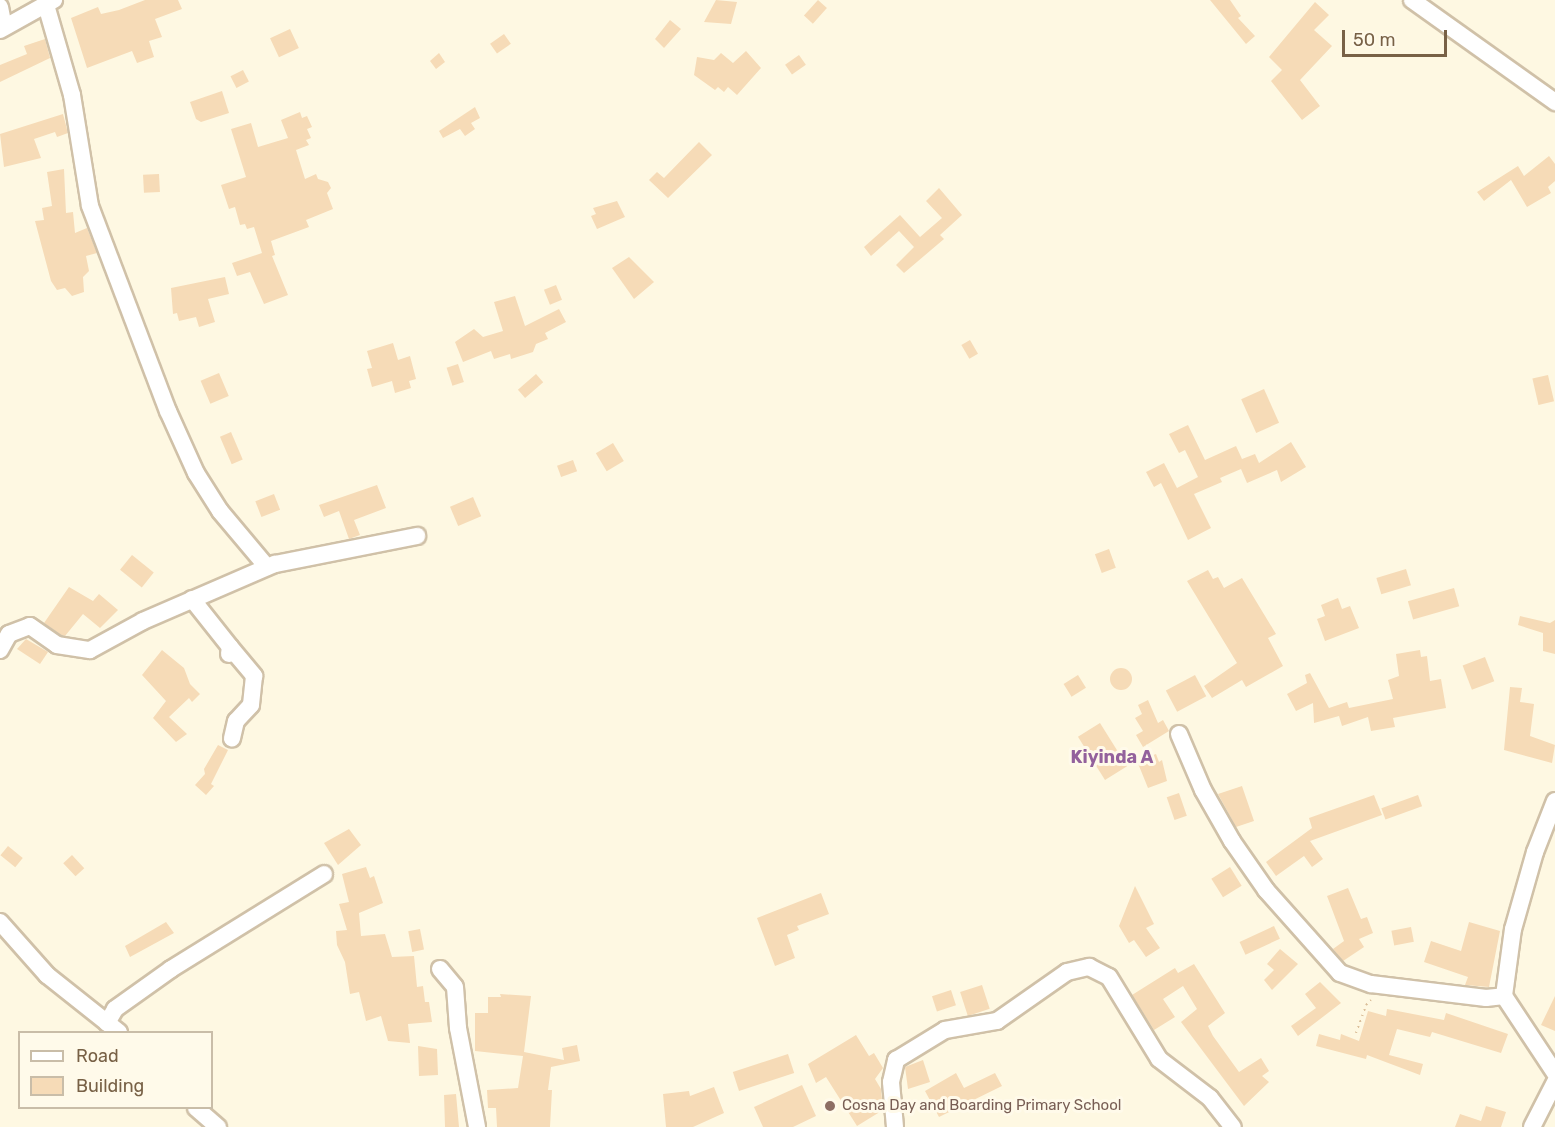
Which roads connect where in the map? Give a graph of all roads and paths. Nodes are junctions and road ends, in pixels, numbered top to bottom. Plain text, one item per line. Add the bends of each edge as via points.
1 (1412, 0) edge
2 (50, 2) edge
3 (0, 7) edge
4 (2, 29) edge
5 (1555, 102) edge
6 (417, 536) dead end
7 (267, 567) junction
8 (192, 599) junction
9 (0, 650) edge
10 (1179, 734) dead end
11 (232, 739) dead end
12 (1555, 801) edge
13 (324, 874) dead end
14 (0, 922) edge
15 (440, 969) dead end
16 (1389, 985) junction
17 (1504, 996) junction
18 (113, 1028) edge
19 (1356, 1033) dead end
20 (1555, 1073) edge
21 (1555, 1082) edge
22 (198, 1109) edge
23 (218, 1127) edge
24 (477, 1127) edge
25 (895, 1127) edge
26 (1233, 1127) edge
27 (1532, 1127) edge

1 - 5 street
2 - 4 street
2 - 7 street via 90,206 164,400 208,492 250,551
3 - 4 street
6 - 7 street
7 - 8 street
8 - 9 street via 90,651 57,645 30,626 9,634
8 - 11 street via 229,650 254,675 251,705 236,722
10 - 16 street via 1203,790 1266,890 1340,973 1371,984
12 - 17 street via 1535,852 1513,929
13 - 18 street via 115,1009
14 - 18 street via 47,975
15 - 24 street via 455,987 458,1028
16 - 17 street via 1486,998
16 - 19 path via 1366,1005
17 - 20 street
21 - 27 street
22 - 23 street
25 - 26 street via 891,1070 903,1054 945,1030 997,1021 1067,972 1089,967 1109,977 1159,1059 1210,1098

